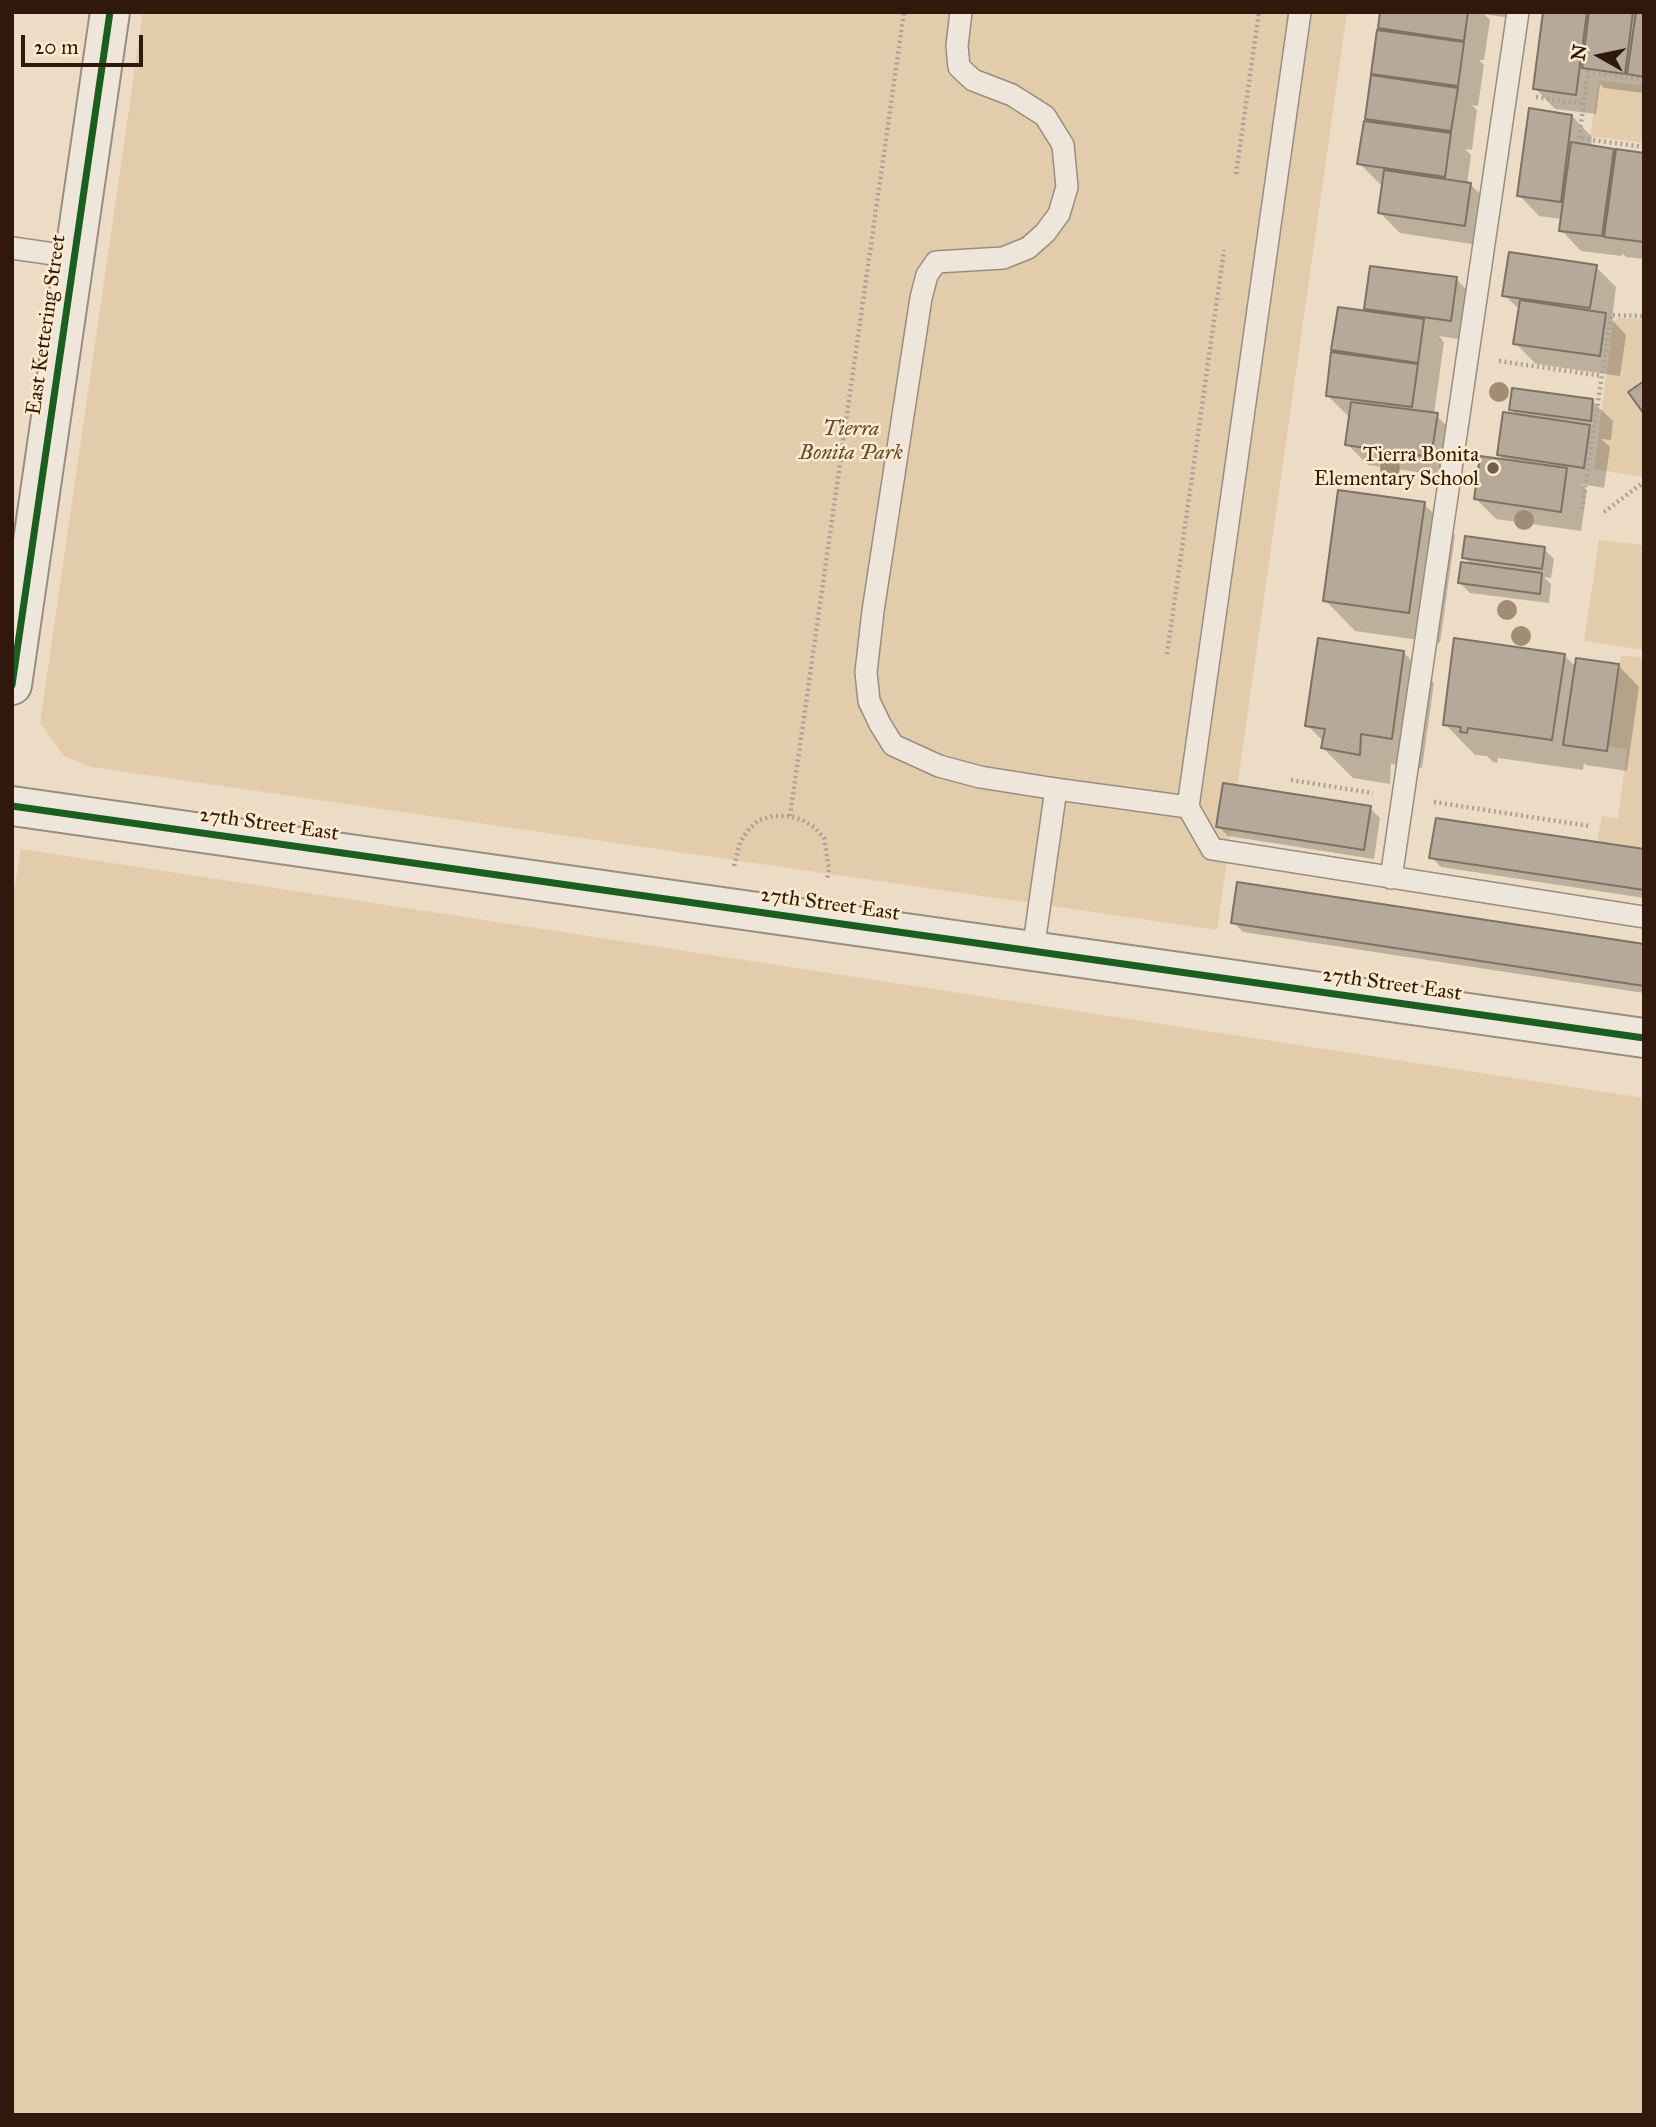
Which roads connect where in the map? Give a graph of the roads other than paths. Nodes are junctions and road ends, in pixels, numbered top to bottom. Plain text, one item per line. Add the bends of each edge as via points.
1 (110, 12) edge
2 (961, 12) edge
3 (1300, 12) edge
4 (1518, 12) edge
5 (12, 248) edge
6 (75, 257) junction
7 (12, 685) edge
8 (1056, 789) junction
9 (12, 806) edge
10 (1188, 807) junction
11 (1391, 878) junction
12 (1644, 917) edge
13 (1033, 951) junction
14 (1644, 1038) edge

1 - 6 street, East Kettering Street
2 - 8 lane via 959,67 973,80 1012,94 1045,116 1063,145 1067,187 1059,214 1028,248 1003,258 936,261 927,275 873,611 866,673 869,701 893,746 980,777
3 - 10 lane
4 - 11 lane
5 - 6 lane
6 - 7 street, East Kettering Street
8 - 10 lane
8 - 13 lane
9 - 13 street, 27th Street East
10 - 11 lane via 1213,849
11 - 12 lane
13 - 14 street, 27th Street East

